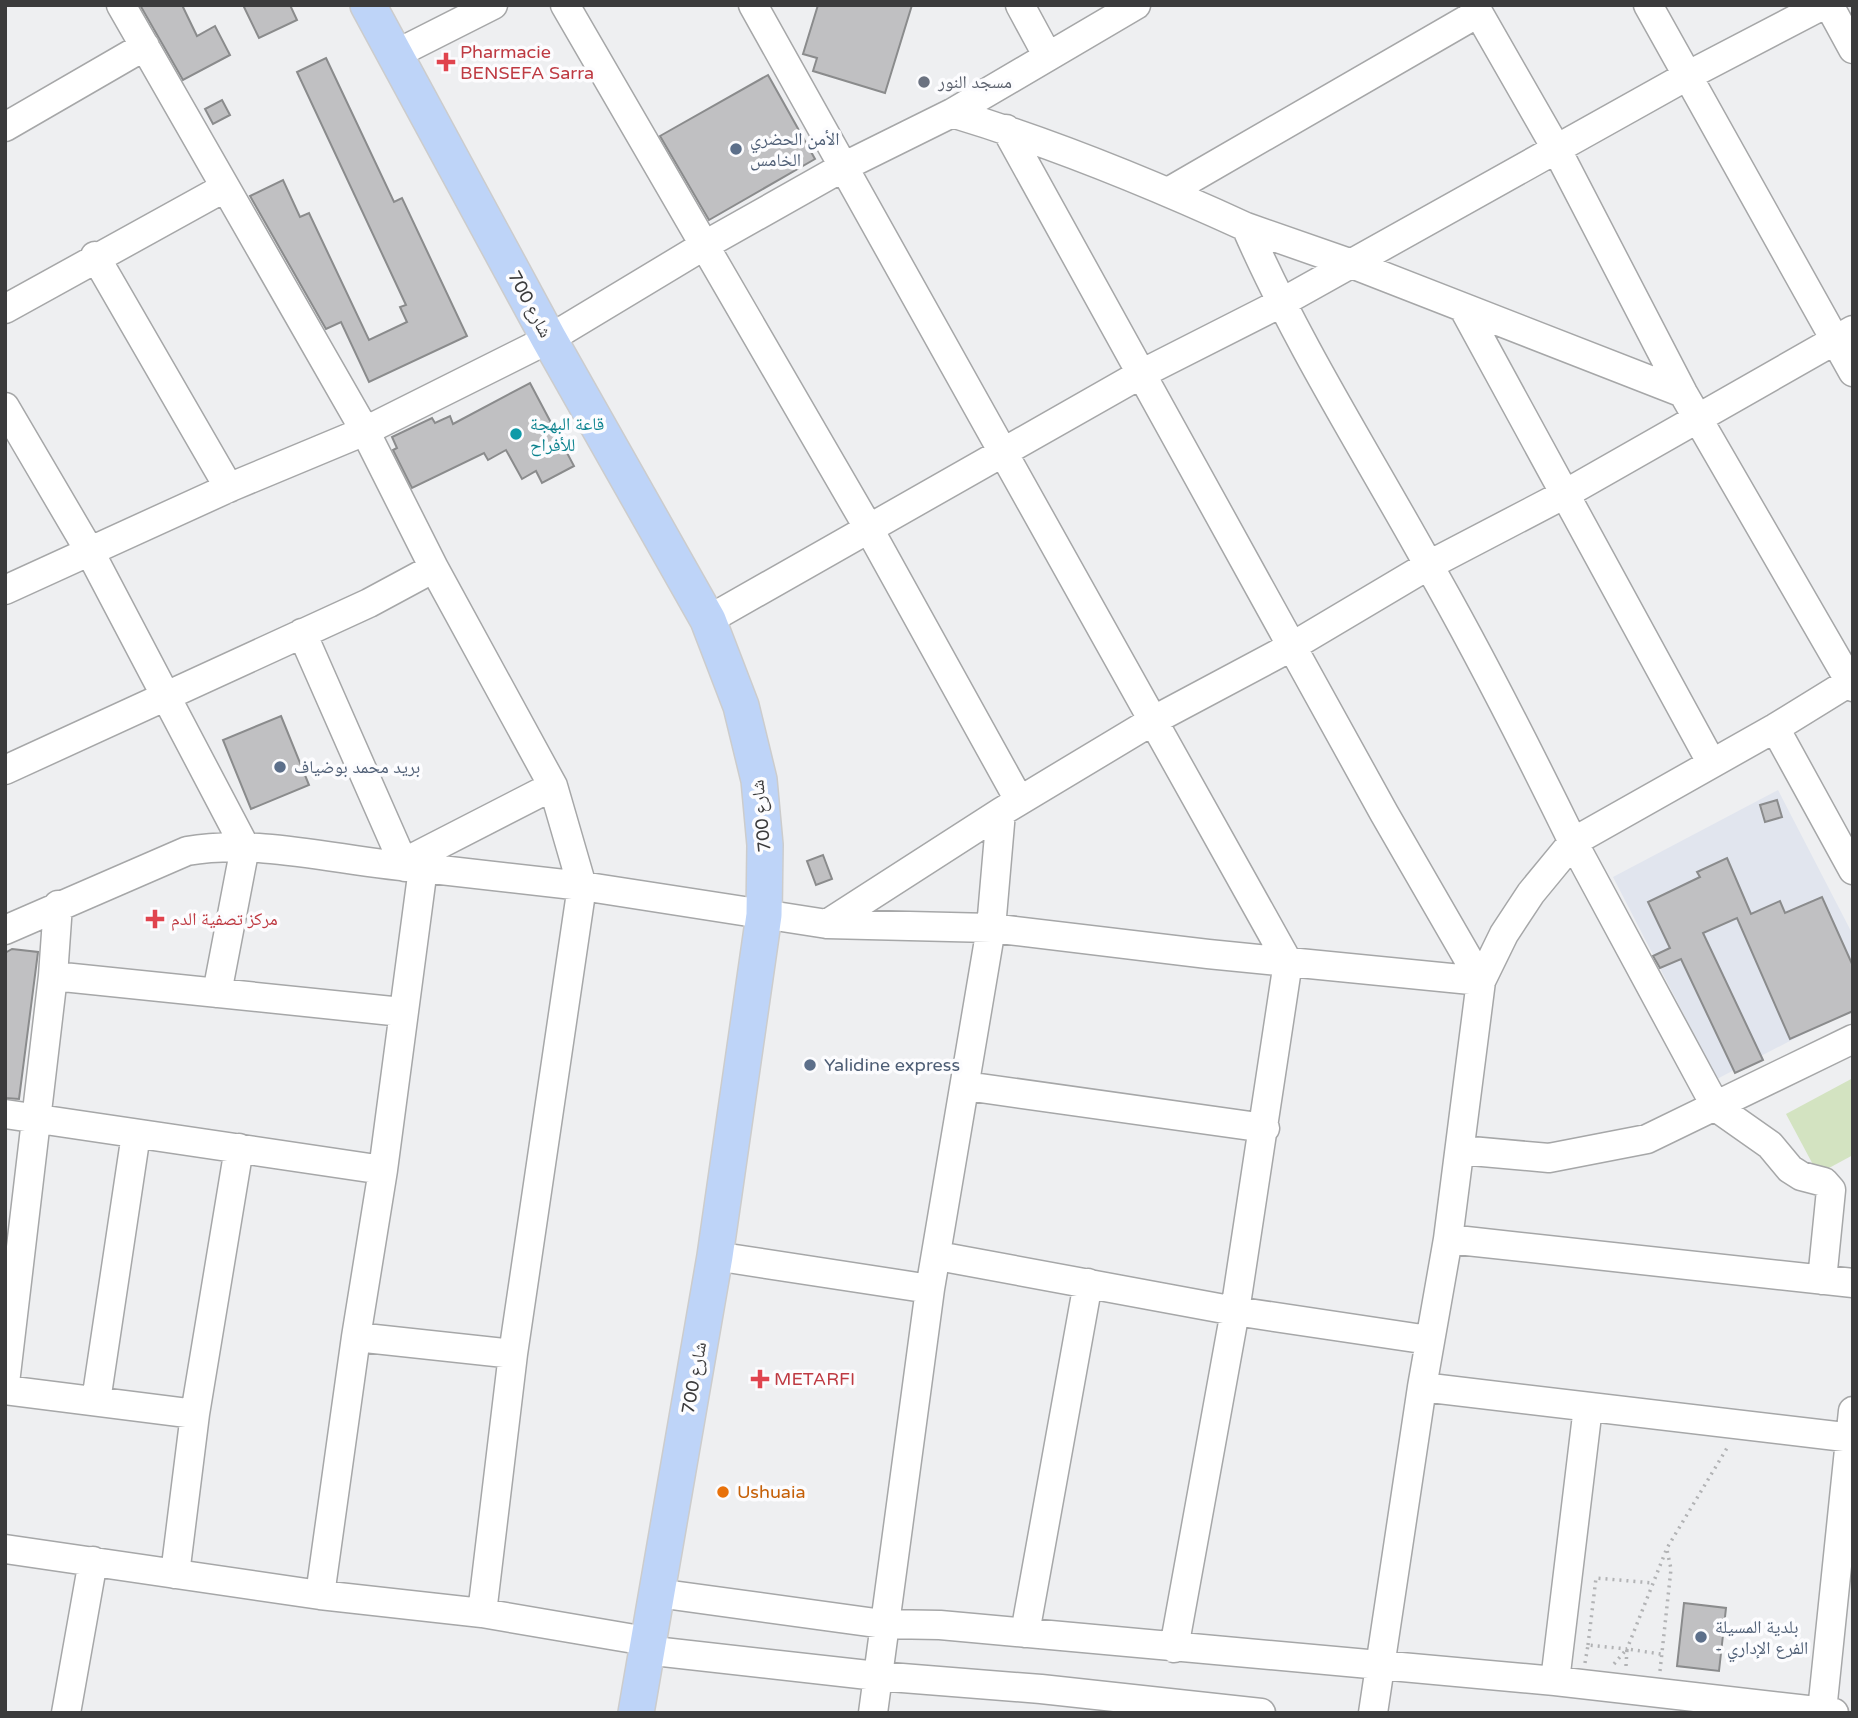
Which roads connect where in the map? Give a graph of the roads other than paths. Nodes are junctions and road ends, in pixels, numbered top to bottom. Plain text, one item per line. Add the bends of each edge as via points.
1 (121, 5) edge
2 (368, 5) edge
3 (493, 5) edge
4 (565, 5) edge
5 (753, 5) edge
6 (1020, 5) edge
7 (1136, 5) edge
8 (1648, 5) edge
9 (1823, 5) edge
10 (1829, 5) edge
11 (1476, 9) edge
12 (145, 46) junction
13 (1853, 49) edge
14 (396, 54) junction
15 (1047, 55) junction
16 (1687, 76) junction
17 (951, 113) junction
18 (5, 127) edge
19 (1006, 129) junction
20 (1557, 150) junction
21 (845, 166) junction
22 (224, 188) junction
23 (1168, 192) junction
24 (1245, 227) junction
25 (705, 245) junction
26 (95, 256) junction
27 (1352, 264) junction
28 (1279, 304) junction
29 (5, 309) edge
30 (1464, 309) junction
31 (1844, 335) edge
32 (549, 339) junction
33 (1853, 372) edge
34 (1141, 374) junction
35 (1683, 393) junction
36 (5, 407) edge
37 (1699, 420) junction
38 (365, 431) junction
39 (1005, 453) junction
40 (229, 488) junction
41 (1565, 495) junction
42 (869, 529) junction
43 (90, 552) junction
44 (1429, 565) junction
45 (434, 568) junction
46 (7, 585) edge
47 (708, 620) junction
48 (302, 633) junction
49 (1291, 646) junction
50 (1852, 683) edge
51 (165, 698) junction
52 (1154, 720) junction
53 (1775, 728) junction
54 (1711, 762) junction
55 (5, 770) edge
56 (552, 786) junction
57 (1010, 806) junction
58 (1573, 842) junction
59 (245, 847) junction
60 (410, 866) junction
61 (1853, 870) edge
62 (582, 886) junction
63 (58, 905) junction
64 (764, 915) junction
65 (827, 924) junction
66 (991, 928) junction
67 (5, 930) edge
68 (1288, 962) junction
69 (53, 976) junction
70 (1481, 981) junction
71 (217, 993) junction
72 (402, 1012) junction
73 (1853, 1039) edge
74 (966, 1086) junction
75 (1716, 1107) junction
76 (5, 1114) edge
77 (36, 1119) junction
78 (1265, 1128) junction
79 (136, 1135) junction
80 (239, 1148) junction
81 (1460, 1150) junction
82 (383, 1170) junction
83 (1448, 1239) junction
84 (715, 1256) junction
85 (938, 1256) junction
86 (1822, 1280) junction
87 (1088, 1283) junction
88 (1853, 1283) edge
89 (930, 1289) junction
90 (1235, 1311) junction
91 (356, 1337) junction
92 (1429, 1340) junction
93 (513, 1354) junction
94 (5, 1383) edge
95 (1422, 1387) junction
96 (5, 1390) edge
97 (96, 1401) junction
98 (1588, 1407) junction
99 (195, 1414) junction
100 (1852, 1429) edge
101 (5, 1549) edge
102 (93, 1561) junction
103 (175, 1574) junction
104 (657, 1592) junction
105 (320, 1594) junction
106 (482, 1613) junction
107 (883, 1624) junction
108 (1025, 1633) junction
109 (646, 1645) junction
110 (1174, 1648) junction
111 (1381, 1666) junction
112 (877, 1676) junction
113 (1555, 1681) junction
114 (1163, 1708) edge
115 (1828, 1712) edge
116 (66, 1713) edge
117 (636, 1713) edge
118 (873, 1713) edge
119 (1262, 1713) edge
120 (1373, 1713) edge

1 - 12 street
2 - 14 main road, شارع 700
3 - 14 street
4 - 25 street
5 - 21 street
6 - 15 street
7 - 15 street
8 - 16 street
9 - 16 street
10 - 13 street
11 - 20 street
11 - 23 street
12 - 18 street
12 - 22 street
14 - 32 main road, شارع 700
15 - 17 street
16 - 20 street
16 - 31 street
17 - 19 street
17 - 21 street
19 - 23 street
19 - 34 street
20 - 27 street
20 - 35 street
21 - 25 street
21 - 39 street
22 - 26 street
22 - 38 street
23 - 24 street
24 - 27 street
24 - 28 street
25 - 32 street
25 - 42 street
26 - 29 street
26 - 40 street
27 - 28 street
27 - 30 street
28 - 34 street
28 - 44 street
30 - 35 street
30 - 41 street
31 - 33 street
31 - 37 street
32 - 38 street
32 - 47 main road, شارع 700
34 - 39 street
34 - 49 street
35 - 37 street
36 - 43 street
37 - 41 street
37 - 50 street
38 - 40 street
38 - 45 street
39 - 42 street
39 - 52 street
40 - 43 street
41 - 44 street
41 - 54 street
42 - 47 street
42 - 57 street
43 - 46 street
43 - 51 street
44 - 49 street
44 - 58 street
45 - 48 street via 369,604
45 - 56 street
47 - 64 main road, شارع 700 via 741,706 759,780 765,845
48 - 51 street
48 - 60 street
49 - 52 street
49 - 70 street
50 - 53 street
51 - 55 street
51 - 59 street
52 - 57 street
52 - 68 street
53 - 54 street
53 - 61 street
54 - 58 street
56 - 60 street
56 - 62 street
57 - 65 street
57 - 66 street
58 - 70 street via 1531,893
58 - 75 street
59 - 60 street
59 - 63 street via 187,851
59 - 71 street
60 - 62 street
60 - 72 street
62 - 64 street
62 - 93 street
63 - 67 street
63 - 69 street
64 - 65 street
64 - 84 main road, شارع 700
65 - 66 street
66 - 68 street
66 - 74 street
68 - 70 street
68 - 78 street
69 - 71 street
69 - 77 street
70 - 81 street
71 - 72 street
72 - 82 street
73 - 75 street
74 - 78 street
74 - 85 street
75 - 81 street via 1647,1139 1584,1153 1528,1157
75 - 86 street via 1770,1145 1790,1169 1824,1182 1831,1190
76 - 77 street
77 - 79 street
77 - 94 street
78 - 90 street
79 - 80 street
79 - 97 street
80 - 82 street
80 - 99 street
81 - 83 street
82 - 91 street
83 - 86 street
83 - 92 street
84 - 89 street
84 - 104 main road, شارع 700
85 - 87 street
85 - 89 street
86 - 88 street
87 - 90 street
87 - 108 street
89 - 107 street
90 - 92 street
90 - 110 street
91 - 93 street
91 - 105 street
92 - 95 street
93 - 106 street
95 - 98 street
95 - 111 street
96 - 97 street
97 - 99 street
98 - 100 street via 1741,1425
98 - 113 street
99 - 103 street
100 - 115 street
101 - 102 street
102 - 103 street
102 - 116 street
103 - 105 street
104 - 107 street
104 - 109 main road, شارع 700
105 - 106 street
106 - 109 street
107 - 108 street
107 - 112 street
108 - 110 street
109 - 112 street
109 - 117 main road, شارع 700
110 - 111 street
111 - 113 street
111 - 120 street
112 - 114 street via 1041,1689
112 - 118 street
113 - 115 street
114 - 119 street

